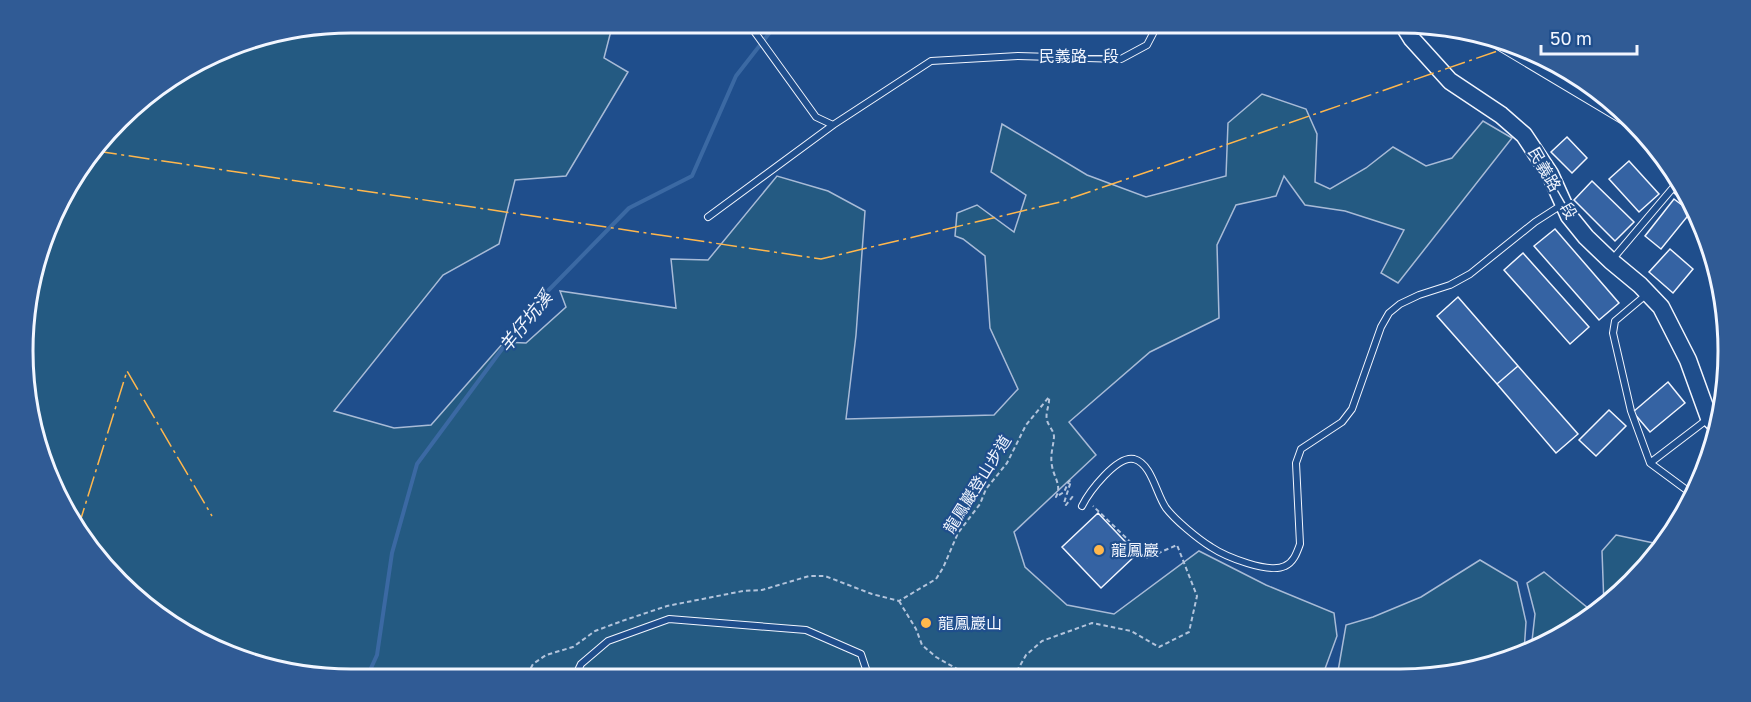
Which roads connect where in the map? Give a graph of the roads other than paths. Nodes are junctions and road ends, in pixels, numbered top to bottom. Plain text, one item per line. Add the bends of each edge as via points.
1 (755, 33) edge
2 (1154, 33) edge
3 (1409, 33) edge
4 (1536, 63) edge
5 (1588, 94) edge
6 (832, 125) junction
7 (1673, 188) edge
8 (1563, 204) junction
9 (708, 217) dead end
10 (1611, 261) junction
11 (1648, 293) junction
12 (1712, 412) edge
13 (1711, 418) edge
14 (1650, 463) junction
15 (1686, 490) edge
16 (1083, 503) road end
17 (579, 669) edge
18 (866, 669) edge

1 - 6 lane via 816,117
2 - 6 lane, 民義路一段 via 1147,45 1121,59 1017,56 931,61
3 - 8 main road, 民義路一段 via 1450,81 1524,135 1550,174
4 - 5 street
6 - 9 lane, 民義路一段
7 - 10 lane
8 - 10 main road, 民義路一段 via 1586,237
8 - 16 lane via 1470,274 1389,312 1352,409 1342,422 1301,449 1296,463 1300,544 1287,566 1275,569 1248,563 1212,548 1166,508 1143,464 1135,459 1115,466
10 - 11 main road, 民義路一段
11 - 12 main road, 民義路一段 via 1661,307
11 - 14 lane via 1615,321 1613,333 1631,411
13 - 14 lane
14 - 15 lane
17 - 18 lane via 608,641 669,619 806,630 861,654

